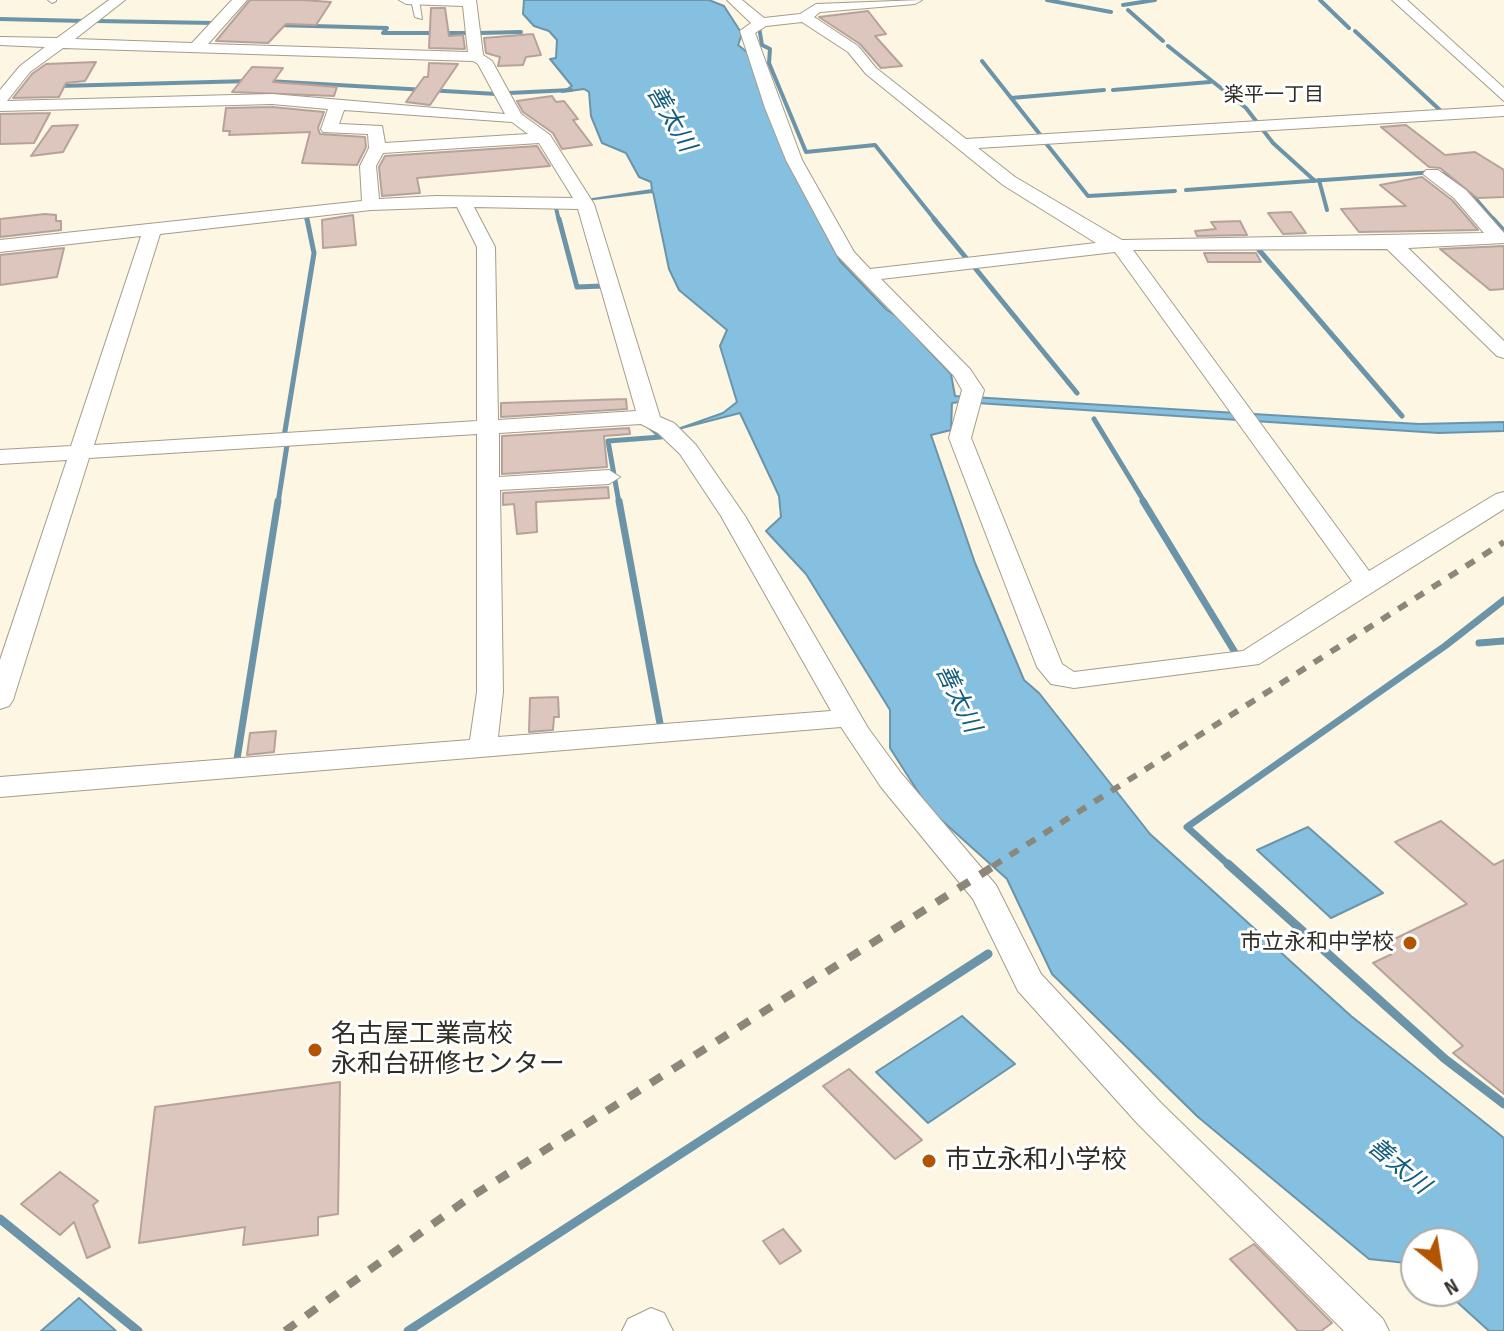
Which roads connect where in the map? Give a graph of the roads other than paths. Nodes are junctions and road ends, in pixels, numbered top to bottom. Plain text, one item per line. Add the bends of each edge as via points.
1 (118, 0) edge
2 (240, 0) edge
3 (406, 0) edge
4 (415, 0) edge
5 (734, 0) edge
6 (915, 0) edge
7 (1399, 0) edge
8 (879, 1) edge
9 (419, 17) dead end
10 (804, 18) junction
11 (763, 22) junction
12 (0, 41) edge
13 (59, 44) junction
14 (196, 48) junction
15 (476, 57) junction
16 (1504, 96) edge
17 (0, 103) edge
18 (338, 104) junction
19 (1504, 111) edge
20 (515, 117) junction
21 (544, 138) junction
22 (960, 144) junction
23 (377, 148) junction
24 (1432, 174) dead end
25 (463, 202) junction
26 (585, 204) junction
27 (371, 205) junction
28 (152, 230) junction
29 (1501, 238) edge
30 (1392, 243) junction
31 (1120, 245) junction
32 (0, 246) edge
33 (867, 275) junction
34 (1504, 352) edge
35 (649, 417) junction
36 (488, 429) junction
37 (79, 452) junction
38 (0, 457) edge
39 (609, 477) dead end
40 (488, 484) junction
41 (1504, 499) edge
42 (1366, 583) junction
43 (0, 700) edge
44 (849, 718) junction
45 (483, 746) junction
46 (0, 787) edge
47 (641, 1331) edge
48 (654, 1331) edge
49 (1370, 1331) edge

1 - 13 street
2 - 14 street
3 - 4 street
4 - 9 lane
4 - 15 street via 470,2
5 - 11 street
6 - 8 street
7 - 16 street
8 - 10 street via 816,8
10 - 11 street
10 - 22 street via 853,49 871,71
11 - 33 street via 747,31 794,160 846,255
12 - 13 street
13 - 14 street
13 - 17 street via 25,69
14 - 15 street
15 - 20 street via 484,61
17 - 18 street via 246,99
18 - 20 street
18 - 23 street via 329,129 376,129
19 - 22 street
20 - 21 street
21 - 23 street
21 - 26 street
22 - 31 street via 1050,208
23 - 27 street via 368,166
24 - 29 street via 1460,194
25 - 26 street
25 - 27 street
25 - 36 street via 486,247
26 - 35 street
27 - 28 street
28 - 32 street
28 - 37 street
29 - 30 street
30 - 31 street
30 - 34 street
31 - 33 street
31 - 42 street
33 - 42 street via 963,373 973,390 960,438 1032,624 1060,678 1250,658
35 - 36 street
35 - 44 street via 688,450 733,516
36 - 37 street
36 - 40 street
37 - 38 street
37 - 43 street
39 - 40 street
40 - 45 street via 490,692
41 - 42 street
44 - 45 street
44 - 49 street via 891,780 985,893 1029,982 1149,1113
45 - 46 street
47 - 48 street via 651,1325

